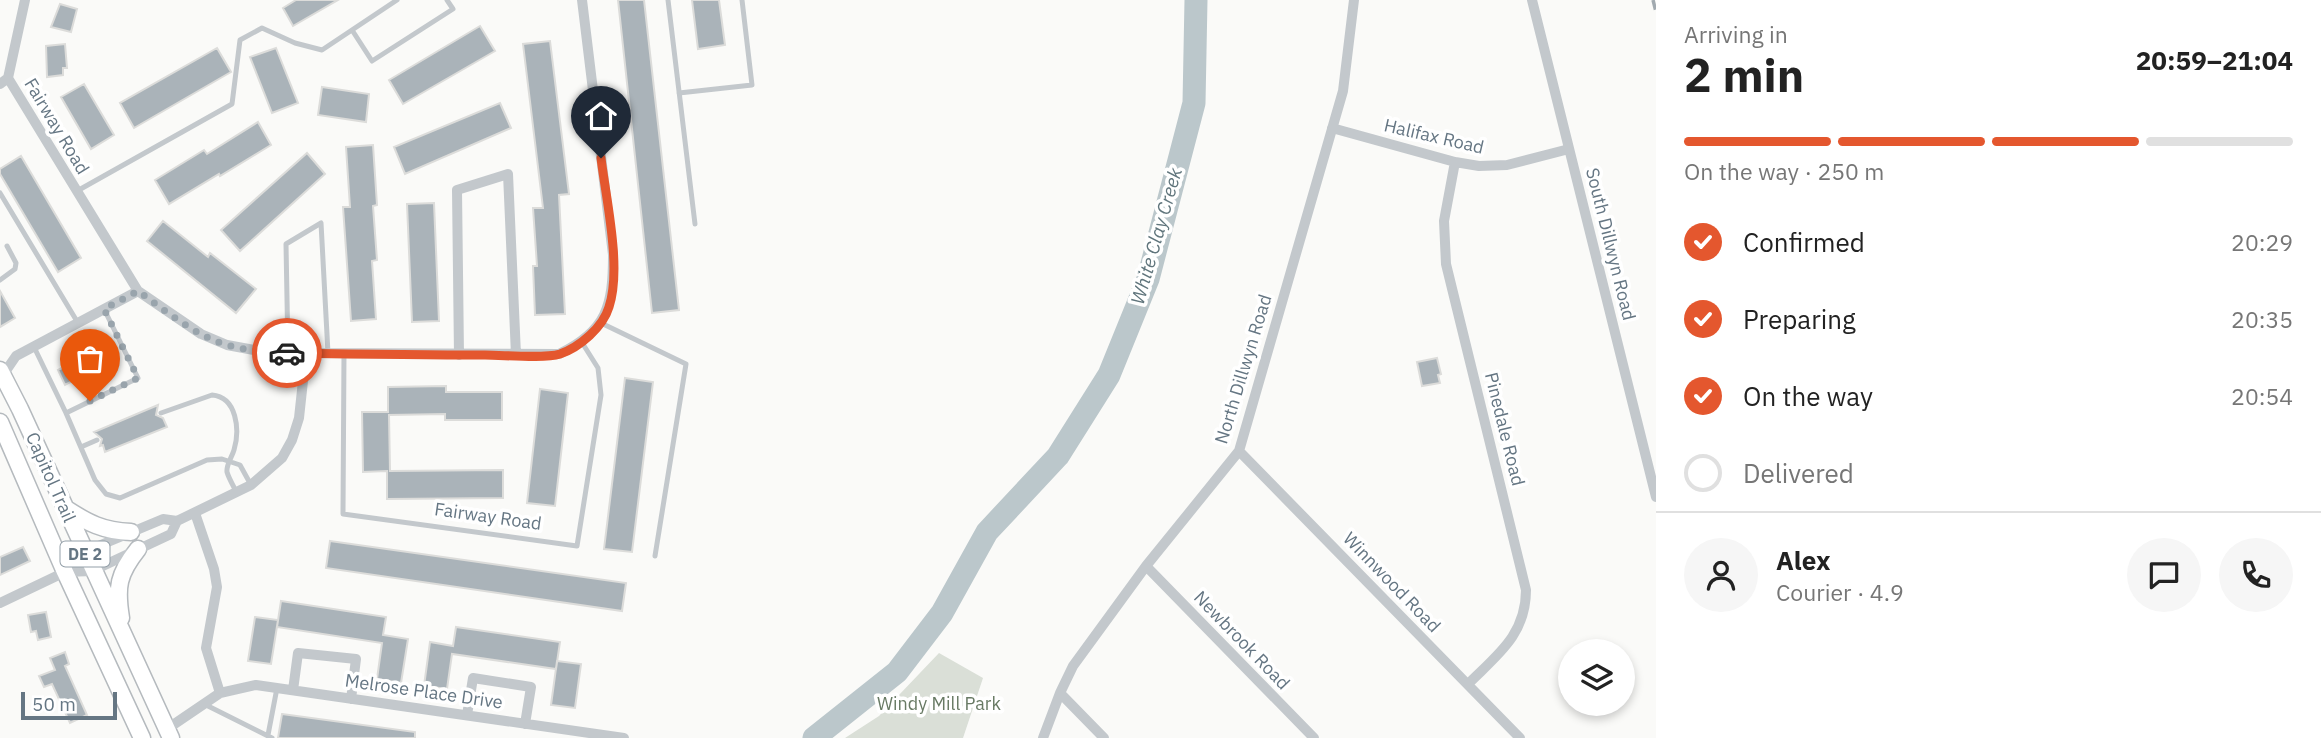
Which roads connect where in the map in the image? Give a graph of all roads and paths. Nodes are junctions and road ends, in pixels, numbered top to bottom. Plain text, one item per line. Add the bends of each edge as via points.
1 (25, 0) edge
2 (397, 0) edge
3 (447, 0) edge
4 (582, 0) edge
5 (668, 0) edge
6 (742, 0) edge
7 (1354, 0) edge
8 (1532, 0) edge
9 (352, 30) junction
10 (4, 81) edge
11 (679, 93) junction
12 (1332, 128) junction
13 (1569, 149) junction
14 (1455, 162) junction
15 (77, 191) junction
16 (0, 193) edge
17 (695, 224) dead end
18 (7, 246) dead end
19 (0, 280) edge
20 (138, 291) junction
21 (104, 309) junction
22 (78, 323) junction
23 (601, 323) junction
24 (582, 341) junction
25 (34, 347) junction
26 (288, 353) junction
27 (306, 353) junction
28 (328, 353) junction
29 (344, 353) junction
30 (459, 355) junction
31 (516, 355) junction
32 (1, 373) edge
33 (66, 413) junction
34 (161, 413) dead end
35 (0, 422) edge
36 (97, 440) dead end
37 (80, 447) junction
38 (1240, 451) junction
39 (229, 461) junction
40 (251, 485) junction
41 (237, 493) junction
42 (1656, 497) edge
43 (65, 508) junction
44 (195, 513) junction
45 (177, 521) junction
46 (131, 532) junction
47 (138, 549) junction
48 (84, 552) junction
49 (655, 556) dead end
50 (1146, 566) junction
51 (92, 570) junction
52 (65, 572) junction
53 (0, 603) edge
54 (124, 638) junction
55 (1468, 684) junction
56 (277, 688) junction
57 (293, 690) junction
58 (220, 693) junction
59 (1060, 693) junction
60 (351, 699) junction
61 (204, 704) junction
62 (467, 715) junction
63 (525, 724) junction
64 (553, 733) edge
65 (169, 734) edge
66 (270, 737) edge
67 (616, 737) edge
68 (142, 738) edge
69 (1043, 738) edge
70 (1104, 738) edge
71 (1314, 738) edge
72 (1520, 738) edge

1 - 10 street
2 - 9 lane, Fairway Road
3 - 9 lane via 453,9 372,61
4 - 23 street, Fairway Road via 613,255 610,306
5 - 11 lane
6 - 11 lane via 752,85
7 - 12 street, North Dillwyn Road via 1343,91
8 - 13 street, South Dillwyn Road
9 - 15 lane, Fairway Road via 322,50 262,28 240,40 232,104
10 - 15 street, Fairway Road
11 - 17 lane
12 - 14 street, Halifax Road
12 - 38 street, North Dillwyn Road
13 - 14 street, Halifax Road via 1497,167
13 - 42 street, South Dillwyn Road
14 - 55 street, Pinedale Road via 1444,221 1446,264 1526,590 1523,618 1516,632
15 - 20 street, Fairway Road
16 - 22 lane
18 - 19 lane via 15,269
20 - 21 street
20 - 26 street, Fairway Road via 201,334 227,345
21 - 22 street
21 - 33 lane via 138,378
22 - 25 street
23 - 24 street, Fairway Road
23 - 49 lane via 686,364
24 - 29 lane, Fairway Road via 598,368 601,395 577,546 343,514
24 - 31 street, Fairway Road via 559,354
25 - 32 street via 16,356
25 - 33 lane
26 - 27 street, Fairway Road
26 - 28 lane via 286,244 321,223
27 - 28 street, Fairway Road
27 - 40 street via 292,440 282,458
28 - 29 street, Fairway Road
29 - 30 street, Fairway Road
30 - 31 street, Fairway Road
30 - 31 street via 457,190 508,174
32 - 43 main road, Capitol Trail / DE 2
33 - 37 lane
34 - 39 lane via 212,395 228,401 236,424
35 - 52 main road, Capitol Trail / DE 2
36 - 37 lane
37 - 39 lane via 95,480 106,494 120,498 207,460
38 - 50 street, North Dillwyn Road
38 - 55 street, Winnwood Road
39 - 40 lane via 240,464
39 - 41 lane via 227,471
40 - 41 street
41 - 44 street
43 - 46 main road via 110,531
43 - 48 main road, Capitol Trail / DE 2
44 - 45 street
44 - 58 street via 216,578 206,648
45 - 46 street via 163,519
45 - 47 street via 171,534
46 - 48 street
47 - 51 street
47 - 54 main road via 125,565 117,592
48 - 51 main road, Capitol Trail / DE 2
48 - 52 street
50 - 59 street, North Dillwyn Road via 1073,666
50 - 71 street, Newbrook Road
51 - 52 street
51 - 54 main road, Capitol Trail / DE 2
52 - 53 street
52 - 68 main road, Capitol Trail / DE 2
54 - 65 main road, Capitol Trail / DE 2
55 - 72 street, Winnwood Road
56 - 57 street, Melrose Place Drive
56 - 58 street, Melrose Place Drive via 256,685
56 - 66 lane
57 - 60 street, Melrose Place Drive
57 - 60 street via 298,653 356,659
58 - 61 street, Melrose Place Drive
59 - 69 street, North Dillwyn Road
59 - 70 street
60 - 62 street, Melrose Place Drive
61 - 65 street, Melrose Place Drive
61 - 66 lane
62 - 63 street, Melrose Place Drive
62 - 63 street via 473,678 531,687
63 - 64 street, Melrose Place Drive
64 - 67 street, Melrose Place Drive

